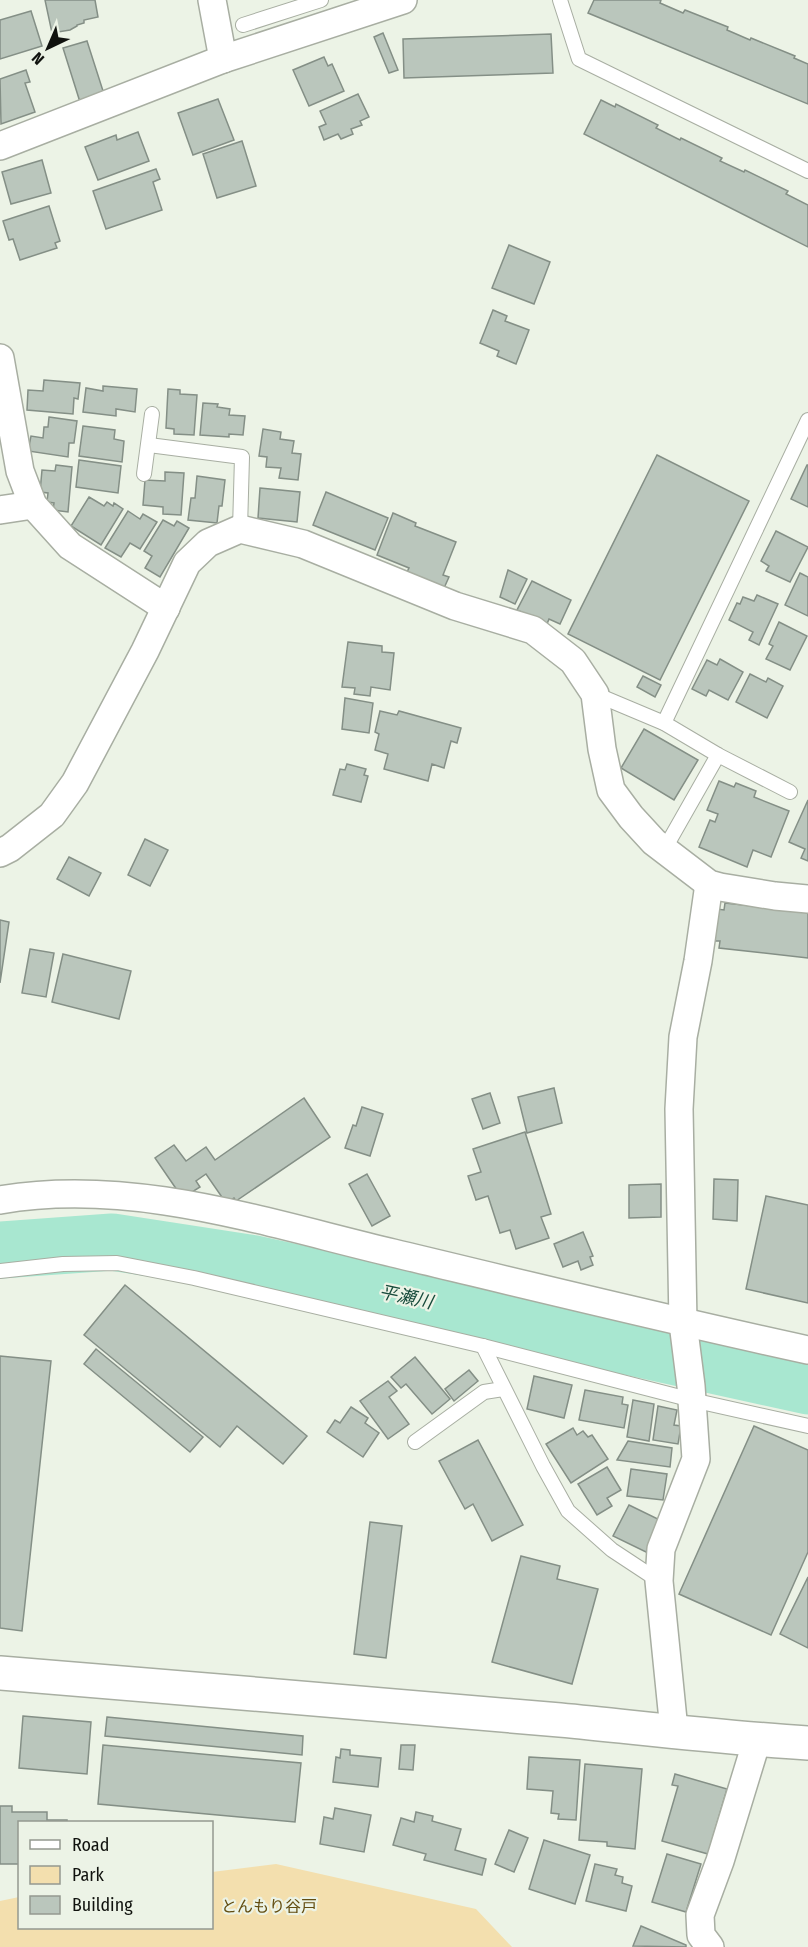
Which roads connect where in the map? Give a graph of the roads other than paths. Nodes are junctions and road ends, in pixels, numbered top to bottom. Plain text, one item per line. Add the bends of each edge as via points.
1 (212, 0) edge
2 (321, 0) edge
3 (403, 0) edge
4 (560, 0) edge
5 (243, 25) dead end
6 (223, 59) junction
7 (0, 146) edge
8 (808, 171) edge
9 (0, 358) edge
10 (152, 414) dead end
11 (808, 420) edge
12 (149, 445) junction
13 (144, 474) dead end
14 (33, 505) junction
15 (0, 510) edge
16 (240, 528) junction
17 (166, 608) junction
18 (595, 694) junction
19 (664, 723) junction
20 (718, 754) junction
21 (790, 792) dead end
22 (664, 850) junction
23 (0, 853) edge
24 (709, 884) junction
25 (808, 899) edge
26 (0, 1200) edge
27 (0, 1271) edge
28 (684, 1330) junction
29 (483, 1346) junction
30 (808, 1350) edge
31 (503, 1389) junction
32 (691, 1393) junction
33 (808, 1425) edge
34 (415, 1442) dead end
35 (659, 1581) junction
36 (0, 1673) edge
37 (674, 1730) junction
38 (757, 1740) junction
39 (808, 1743) edge
40 (710, 1947) edge

1 - 6 street
2 - 5 lane
3 - 6 street
4 - 8 lane via 579,60
6 - 7 street
9 - 14 street via 20,471
10 - 12 lane
11 - 19 lane
12 - 13 lane
12 - 16 lane via 242,457
14 - 15 street
14 - 17 street via 70,546
16 - 17 street via 208,543 188,563
16 - 18 street via 303,544 455,606 533,630 573,661
17 - 23 street via 75,783 52,815
18 - 19 lane
18 - 22 street via 611,790
19 - 20 lane
20 - 21 lane
20 - 22 lane
22 - 24 street
24 - 25 street
24 - 28 street via 682,1047 679,1109
26 - 28 street via 70,1194 132,1196 227,1214
27 - 29 lane via 117,1263
28 - 30 street
28 - 32 street
29 - 31 lane
29 - 32 lane
31 - 34 lane via 484,1392
31 - 35 lane via 568,1511 612,1550
32 - 33 lane
32 - 35 street via 696,1459 661,1549
35 - 37 street
36 - 37 street
37 - 38 street
38 - 39 street
38 - 40 street via 700,1915 701,1935

